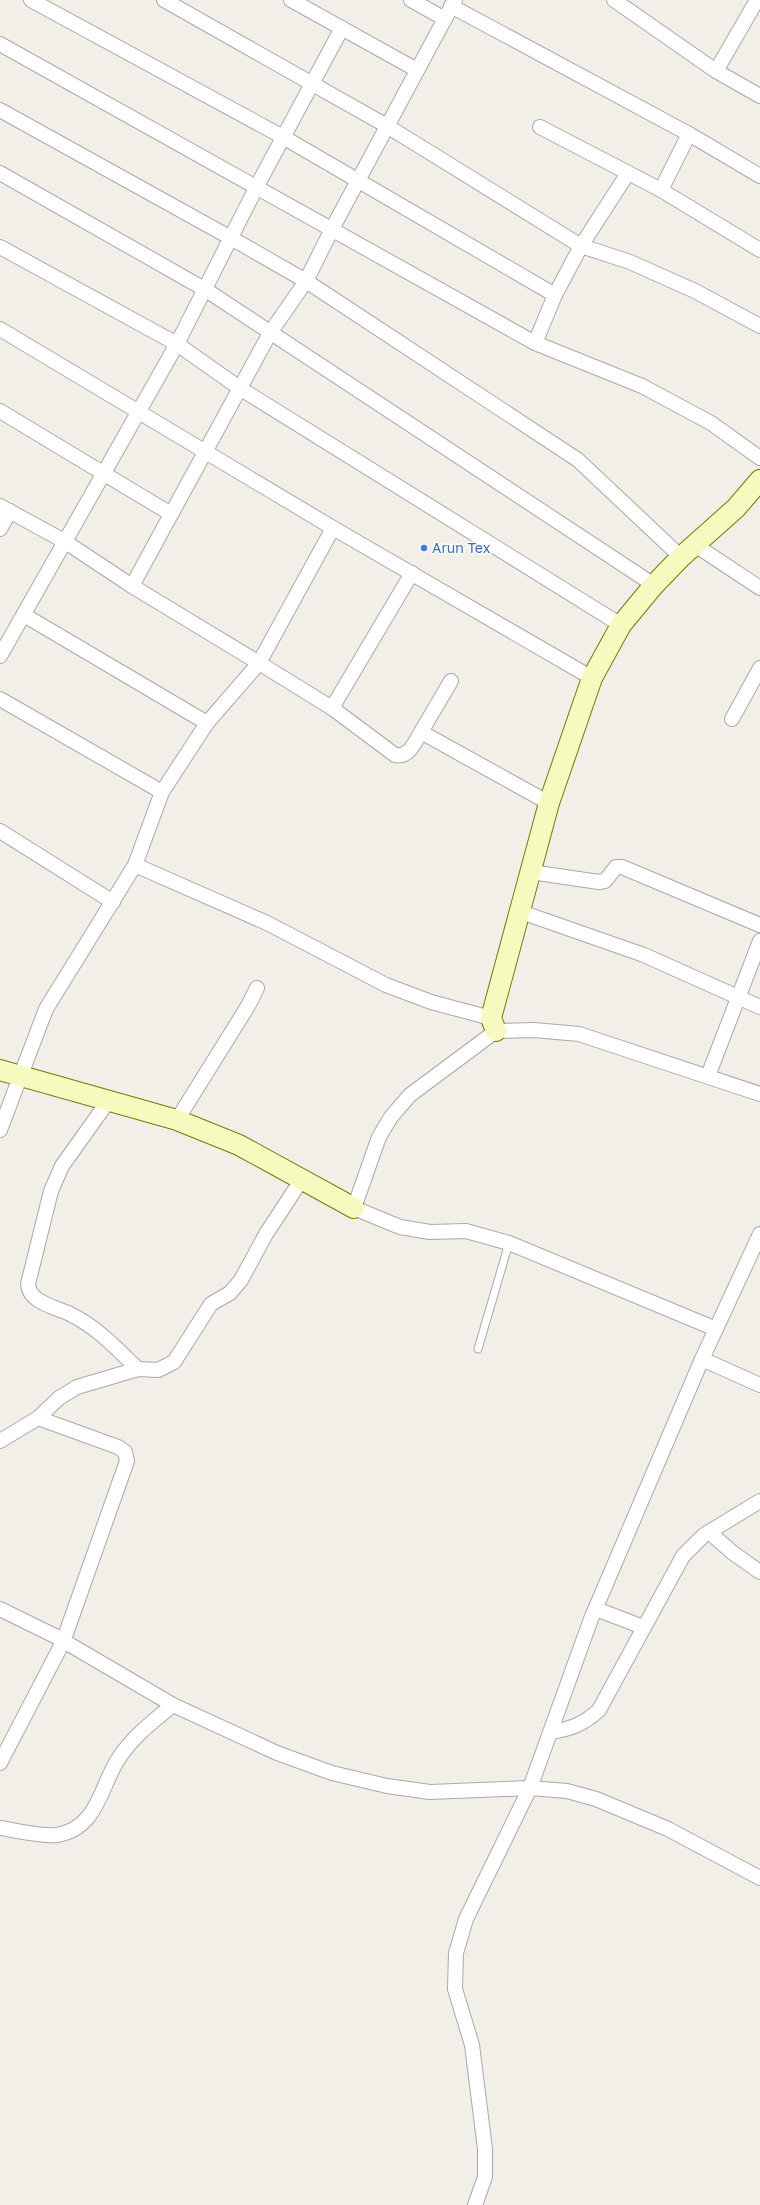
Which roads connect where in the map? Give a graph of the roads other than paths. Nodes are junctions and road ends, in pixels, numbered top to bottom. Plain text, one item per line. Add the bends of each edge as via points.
1 (31, 0) edge
2 (164, 0) edge
3 (291, 0) edge
4 (411, 0) edge
5 (614, 0) edge
6 (757, 0) edge
7 (453, 3) edge
8 (445, 19) junction
9 (342, 28) junction
10 (0, 44) edge
11 (417, 70) junction
12 (716, 71) junction
13 (313, 83) junction
14 (760, 96) edge
15 (0, 110) edge
16 (387, 126) junction
17 (540, 127) dead end
18 (689, 134) junction
19 (283, 137) junction
20 (0, 173) edge
21 (628, 173) junction
22 (760, 176) edge
23 (358, 180) junction
24 (257, 186) junction
25 (660, 190) junction
26 (332, 229) junction
27 (231, 238) junction
28 (581, 246) junction
29 (0, 247) edge
30 (760, 250) edge
31 (306, 281) junction
32 (206, 290) junction
33 (555, 295) junction
34 (760, 326) edge
35 (0, 329) edge
36 (270, 333) junction
37 (535, 343) junction
38 (177, 344) junction
39 (241, 389) junction
40 (0, 411) edge
41 (138, 412) junction
42 (206, 451) junction
43 (760, 458) edge
44 (104, 473) junction
45 (760, 480) edge
46 (5, 508) edge
47 (171, 514) junction
48 (333, 528) junction
49 (0, 529) edge
50 (64, 541) junction
51 (688, 551) junction
52 (412, 573) junction
53 (654, 585) junction
54 (132, 586) junction
55 (760, 588) edge
56 (24, 614) junction
57 (622, 626) junction
58 (0, 656) edge
59 (259, 663) junction
60 (760, 668) edge
61 (592, 678) junction
62 (451, 681) dead end
63 (0, 699) edge
64 (332, 708) junction
65 (732, 719) dead end
66 (207, 723) junction
67 (421, 732) junction
68 (162, 792) junction
69 (550, 803) junction
70 (0, 831) edge
71 (135, 865) junction
72 (531, 872) junction
73 (113, 902) junction
74 (521, 912) junction
75 (760, 925) edge
76 (760, 941) edge
77 (257, 988) dead end
78 (739, 997) junction
79 (760, 1007) edge
80 (494, 1025) junction
81 (0, 1070) edge
82 (20, 1075) junction
83 (708, 1076) junction
84 (760, 1094) edge
85 (108, 1100) junction
86 (177, 1120) junction
87 (0, 1130) edge
88 (302, 1179) junction
89 (354, 1208) junction
90 (760, 1236) edge
91 (509, 1243) junction
92 (716, 1329) junction
93 (478, 1349) dead end
94 (702, 1359) junction
95 (138, 1369) junction
96 (760, 1385) edge
97 (38, 1418) junction
98 (0, 1440) edge
99 (760, 1501) edge
100 (709, 1532) junction
101 (760, 1572) edge
102 (0, 1608) edge
103 (596, 1609) junction
104 (644, 1627) junction
105 (63, 1642) junction
106 (173, 1705) junction
107 (550, 1732) junction
108 (1, 1756) edge
109 (530, 1788) junction
110 (0, 1828) edge
111 (760, 1878) edge
112 (476, 2205) edge

1 - 19 street
2 - 13 street
3 - 9 street
4 - 8 street
5 - 12 street
6 - 12 street
7 - 8 street
7 - 18 street
8 - 11 street
9 - 11 street
9 - 13 street
10 - 24 street
11 - 16 street
12 - 14 street
13 - 16 street
13 - 19 street
15 - 27 street
16 - 23 street
16 - 28 street
17 - 21 street
18 - 22 street
18 - 25 street
19 - 23 street
19 - 24 street
20 - 32 street
21 - 25 street
21 - 28 street
23 - 26 street
23 - 33 street
24 - 26 street
24 - 27 street
25 - 30 street
26 - 31 street
26 - 37 street
27 - 31 street
27 - 32 street
28 - 33 street
28 - 34 street via 637,265 695,291
29 - 38 street
31 - 36 street
31 - 51 street via 578,460
32 - 36 street
32 - 38 street
33 - 37 street
35 - 41 street
36 - 39 street
36 - 53 street
37 - 43 street via 642,386 711,424
38 - 39 street
38 - 41 street
39 - 42 street
39 - 57 street
40 - 44 street
41 - 42 street
41 - 44 street
42 - 47 street
42 - 48 street
44 - 47 street
44 - 50 street
45 - 51 street via 736,508
46 - 49 street
46 - 50 street
47 - 54 street
48 - 52 street
48 - 59 street
50 - 54 street
50 - 56 street
51 - 53 street
51 - 55 street
52 - 61 street
52 - 64 street
53 - 57 street
54 - 59 street
56 - 58 street
56 - 66 street
57 - 61 street
59 - 64 street
59 - 66 street
60 - 65 street
61 - 69 street
62 - 67 street
63 - 68 street
64 - 67 street via 395,755 408,753
66 - 68 street
67 - 69 street
68 - 71 street
69 - 72 street
70 - 73 street
71 - 73 street
71 - 80 street via 266,923 386,985
72 - 74 street
72 - 75 street via 599,882 606,881 616,867 622,867
73 - 82 street via 46,1009
74 - 78 street via 644,955
74 - 80 street
76 - 78 street
77 - 86 street
78 - 79 street
78 - 83 street
80 - 83 street via 579,1034
80 - 89 street via 410,1095 391,1117 379,1138
81 - 82 street
82 - 85 street
82 - 87 street
83 - 84 street
85 - 86 street
85 - 95 street via 62,1166 51,1191 28,1290 32,1297 72,1315 95,1329
86 - 88 street via 239,1145
88 - 89 street
88 - 95 street via 266,1234 241,1280 230,1293 211,1304 174,1362 158,1370
89 - 91 street via 400,1226 430,1232 466,1231
90 - 92 street
91 - 92 street
91 - 93 lane
92 - 94 street
94 - 96 street
94 - 103 street
95 - 97 street via 77,1387 59,1398
97 - 98 street
97 - 105 street via 118,1447 125,1452 127,1461
99 - 100 street
100 - 101 street
100 - 104 street via 683,1556
102 - 105 street
103 - 104 street
103 - 107 street
104 - 107 street via 599,1710 586,1722 568,1730
105 - 106 street
105 - 108 street
106 - 109 street via 276,1753 332,1773 387,1786 430,1792
106 - 110 street via 143,1729 117,1761 92,1815 75,1829 56,1836
107 - 109 street
109 - 111 street via 567,1791 596,1799 668,1829
109 - 112 street via 466,1919 456,1953 455,1989 472,2045 485,2149 485,2177

